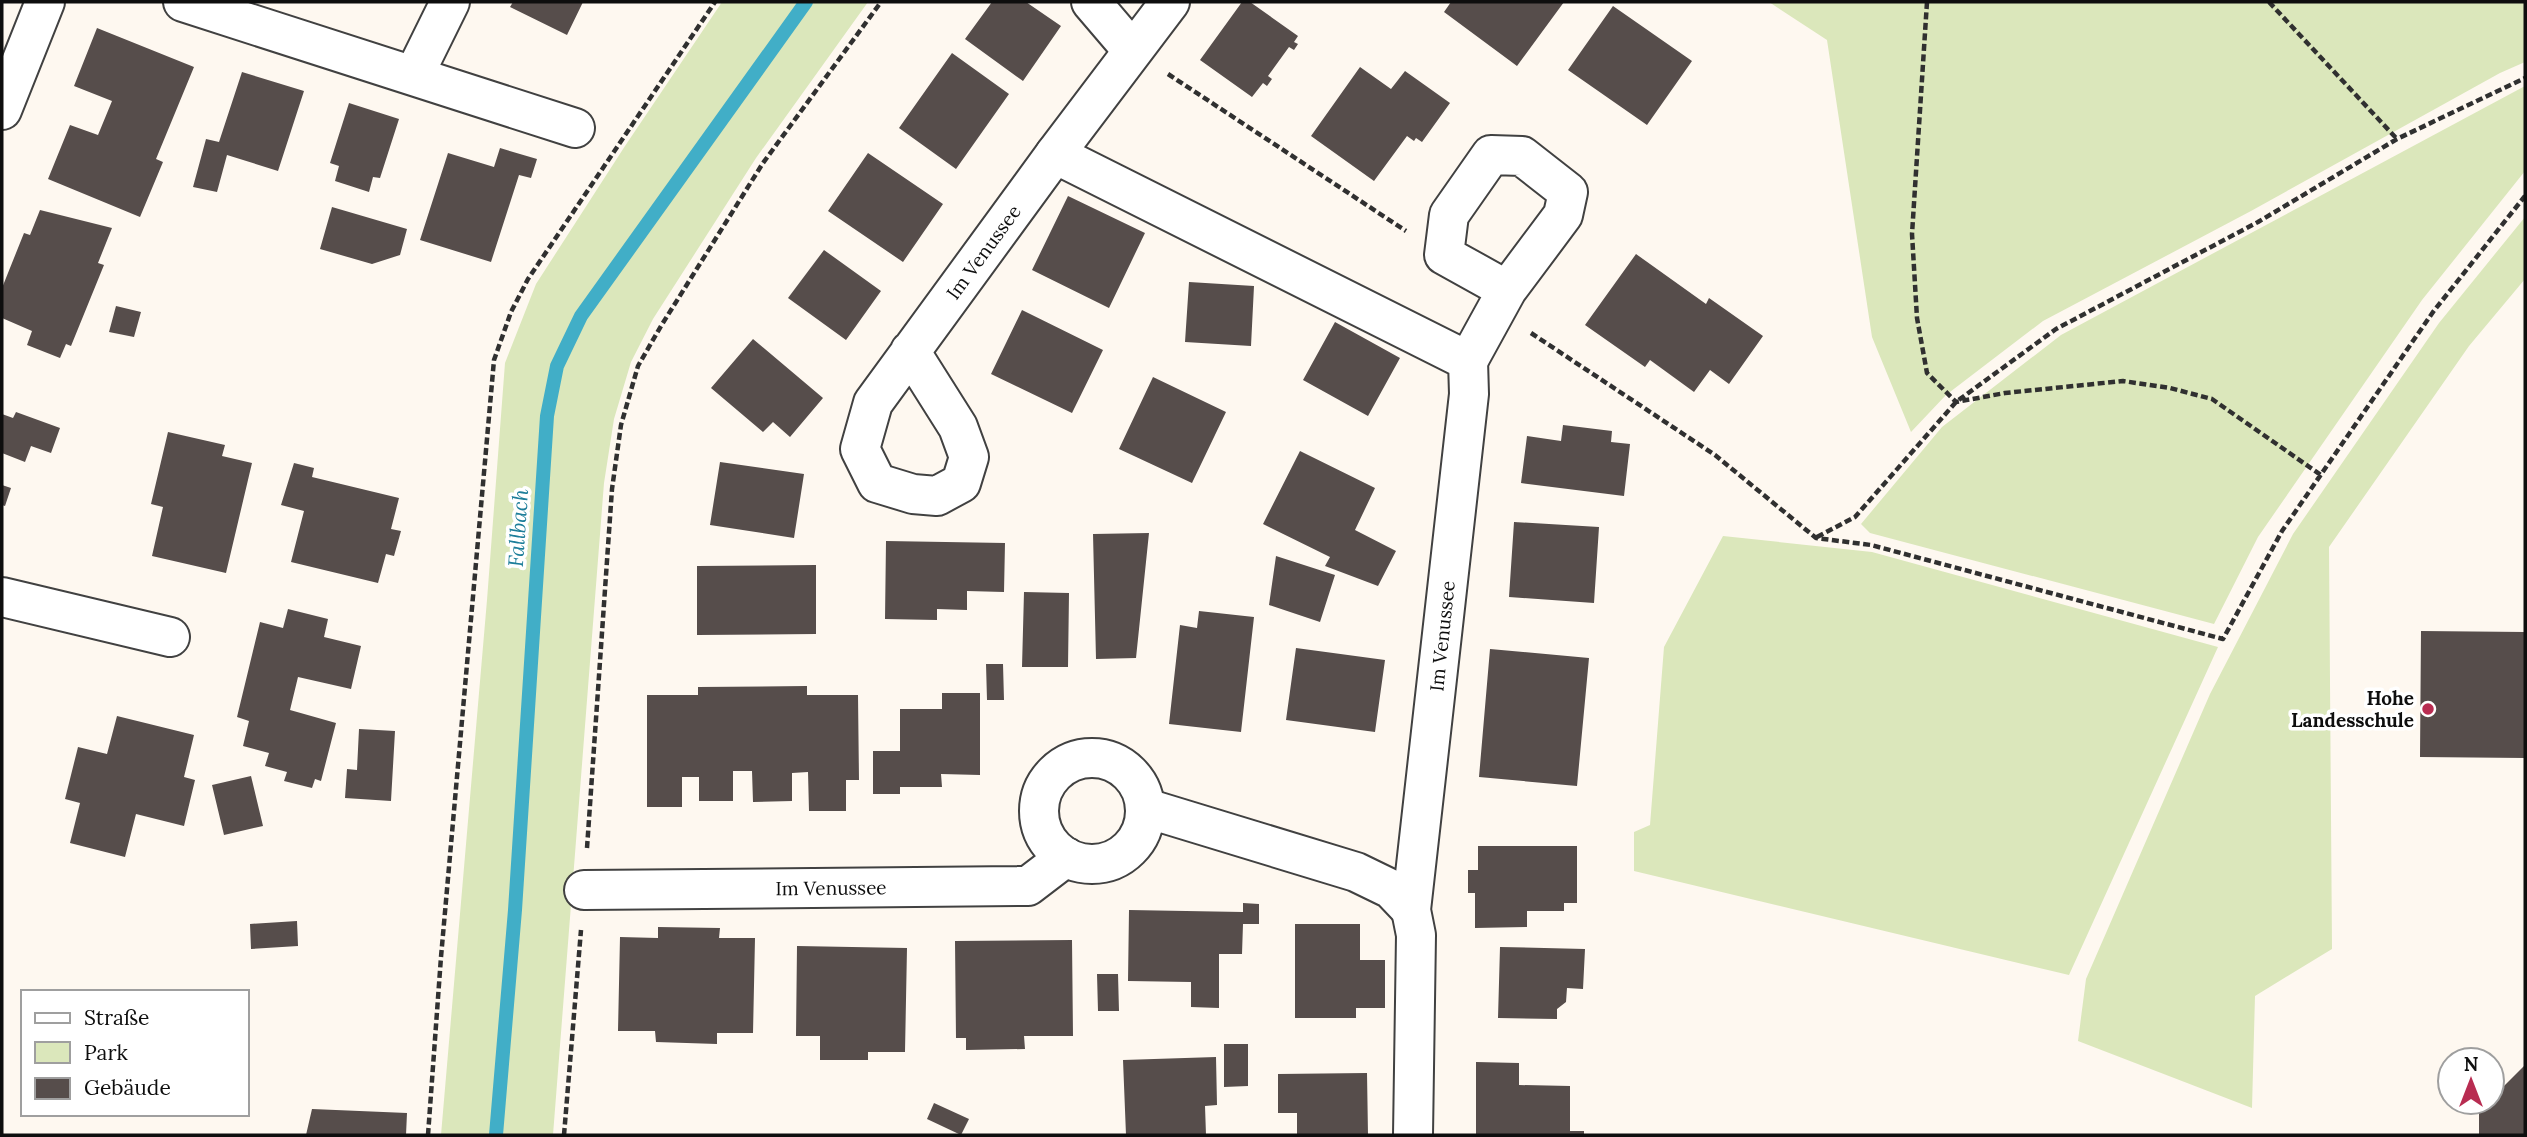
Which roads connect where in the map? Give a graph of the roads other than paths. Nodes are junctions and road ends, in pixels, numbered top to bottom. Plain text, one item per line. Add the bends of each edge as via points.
1 (45, 2) edge
2 (183, 2) edge
3 (450, 2) edge
4 (1091, 2) edge
5 (1170, 2) edge
6 (1132, 50) junction
7 (414, 75) junction
8 (2, 110) edge
9 (575, 128) dead end
10 (1055, 154) junction
11 (1501, 300) junction
12 (910, 351) dead end
13 (1468, 361) junction
14 (2, 597) edge
15 (170, 637) dead end
16 (1146, 808) junction
17 (1066, 857) junction
18 (584, 890) road end
19 (1411, 910) junction
20 (1413, 1135) edge

1 - 8 street
2 - 7 street
3 - 7 street
4 - 6 street
5 - 6 street, Im Venussee
6 - 10 street, Im Venussee
7 - 9 street
10 - 12 street, Im Venussee
10 - 13 street
11 - 11 street via 1563,215 1569,192 1522,156 1491,155 1449,215 1444,255
11 - 13 street
13 - 19 street, Im Venussee via 1469,394
14 - 15 street
16 - 17 street via 1143,829 1133,847 1121,855 1105,863 1078,863
16 - 17 street via 1142,789 1131,773 1111,762 1081,759 1054,771 1038,802 1038,815 1049,842
16 - 19 street via 1356,872 1391,889
17 - 18 street, Im Venussee via 1028,886
19 - 20 street, Im Venussee via 1416,934

